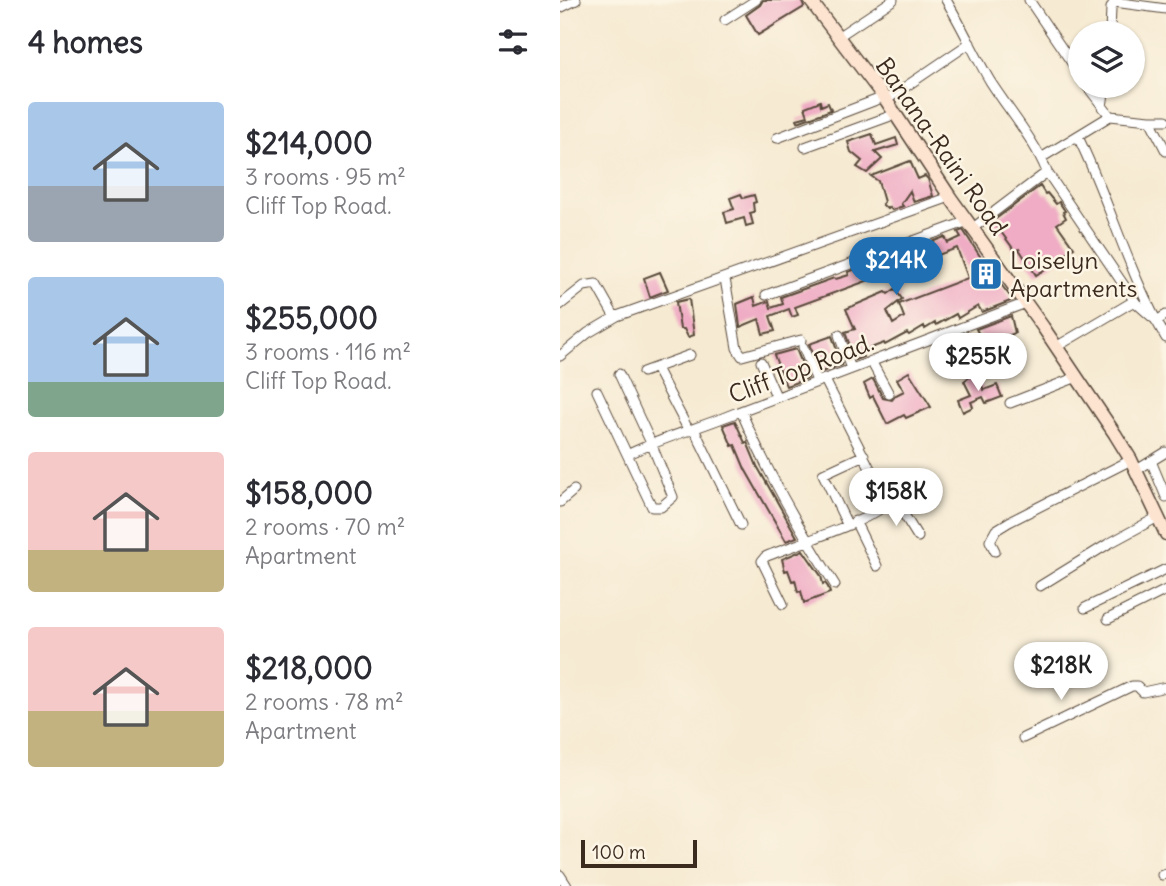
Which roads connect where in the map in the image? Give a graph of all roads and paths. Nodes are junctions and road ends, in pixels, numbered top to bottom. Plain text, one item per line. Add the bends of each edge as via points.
1 (576, 0) edge
2 (756, 0) edge
3 (810, 0) edge
4 (893, 0) edge
5 (946, 0) edge
6 (1029, 0) edge
7 (560, 8) edge
8 (1166, 9) edge
9 (725, 20) dead end
10 (1110, 21) edge
11 (839, 36) junction
12 (970, 43) junction
13 (1068, 57) edge
14 (1096, 98) edge
15 (1103, 98) edge
16 (885, 99) junction
17 (1102, 107) junction
18 (896, 114) junction
19 (1110, 117) junction
20 (1150, 120) junction
21 (1166, 120) edge
22 (1078, 137) junction
23 (777, 138) dead end
24 (804, 147) dead end
25 (1166, 151) edge
26 (1041, 158) junction
27 (1047, 172) junction
28 (950, 197) junction
29 (971, 225) junction
30 (726, 279) junction
31 (766, 295) dead end
32 (1135, 301) junction
33 (1027, 303) junction
34 (560, 305) edge
35 (1166, 315) edge
36 (617, 316) junction
37 (1155, 320) junction
38 (839, 335) dead end
39 (1166, 338) edge
40 (1056, 347) junction
41 (690, 355) dead end
42 (560, 356) edge
43 (871, 361) junction
44 (761, 362) dead end
45 (656, 368) junction
46 (851, 369) junction
47 (643, 372) dead end
48 (618, 374) dead end
49 (1077, 377) junction
50 (820, 379) junction
51 (597, 391) dead end
52 (889, 394) dead end
53 (776, 396) junction
54 (1010, 403) dead end
55 (741, 411) junction
56 (691, 430) junction
57 (651, 443) junction
58 (1166, 452) edge
59 (629, 454) junction
60 (864, 455) junction
61 (1151, 461) junction
62 (1133, 466) junction
63 (574, 490) dead end
64 (1166, 497) edge
65 (560, 502) edge
66 (887, 502) junction
67 (1158, 517) junction
68 (851, 523) junction
69 (741, 525) dead end
70 (1166, 534) edge
71 (918, 537) dead end
72 (807, 541) junction
73 (995, 551) dead end
74 (877, 566) dead end
75 (1166, 569) edge
76 (835, 585) dead end
77 (1040, 586) dead end
78 (1166, 590) edge
79 (783, 604) dead end
80 (1085, 608) dead end
81 (1108, 619) dead end
82 (1166, 687) edge
83 (1023, 738) dead end
84 (560, 875) edge
85 (567, 886) edge

1 - 7 street
2 - 9 street
3 - 11 main road, Banana-Raini Road
4 - 11 street
5 - 12 street
6 - 13 street
8 - 10 street via 1114,2
11 - 16 main road, Banana-Raini Road
12 - 16 street
12 - 26 street
14 - 17 street
15 - 17 street
16 - 18 main road, Banana-Raini Road
16 - 23 street
17 - 19 street
18 - 24 street
18 - 28 main road, Banana-Raini Road
19 - 20 street
19 - 22 street
20 - 21 street
20 - 25 street
22 - 26 street
22 - 37 street
26 - 27 street
27 - 29 street
27 - 32 street
28 - 29 main road, Banana-Raini Road
28 - 30 street
29 - 31 street
29 - 33 main road, Banana-Raini Road
30 - 36 street
30 - 50 street via 742,356 802,343
32 - 37 street
32 - 40 street
33 - 40 main road, Banana-Raini Road
33 - 43 street, Cliff Top Road.
34 - 36 street via 584,286 596,284
35 - 37 street
36 - 42 street
37 - 39 street
38 - 46 street
40 - 49 main road, Banana-Raini Road
41 - 45 street
43 - 46 street, Cliff Top Road.
43 - 52 street
44 - 53 street
45 - 47 street
45 - 56 street
46 - 50 street, Cliff Top Road.
48 - 57 street
49 - 54 street
49 - 62 main road, Banana-Raini Road
50 - 53 street, Cliff Top Road.
50 - 60 street
51 - 59 street
53 - 55 street, Cliff Top Road.
55 - 56 street, Cliff Top Road.
55 - 72 street
56 - 57 street, Cliff Top Road.
56 - 69 street
57 - 59 street, Cliff Top Road.
57 - 59 street via 673,497 661,508 652,507
58 - 61 street
60 - 66 street
60 - 68 street via 823,474
61 - 62 street
61 - 64 street
62 - 67 main road, Banana-Raini Road
62 - 73 street via 1002,526 990,541
63 - 65 street
66 - 68 street via 884,508
66 - 71 street via 900,508
67 - 70 main road, Banana-Raini Road
67 - 77 street
68 - 72 street
68 - 74 street
72 - 76 street
72 - 79 street via 763,559
75 - 80 street
78 - 81 street
82 - 83 street via 1143,692 1132,686
84 - 85 street

